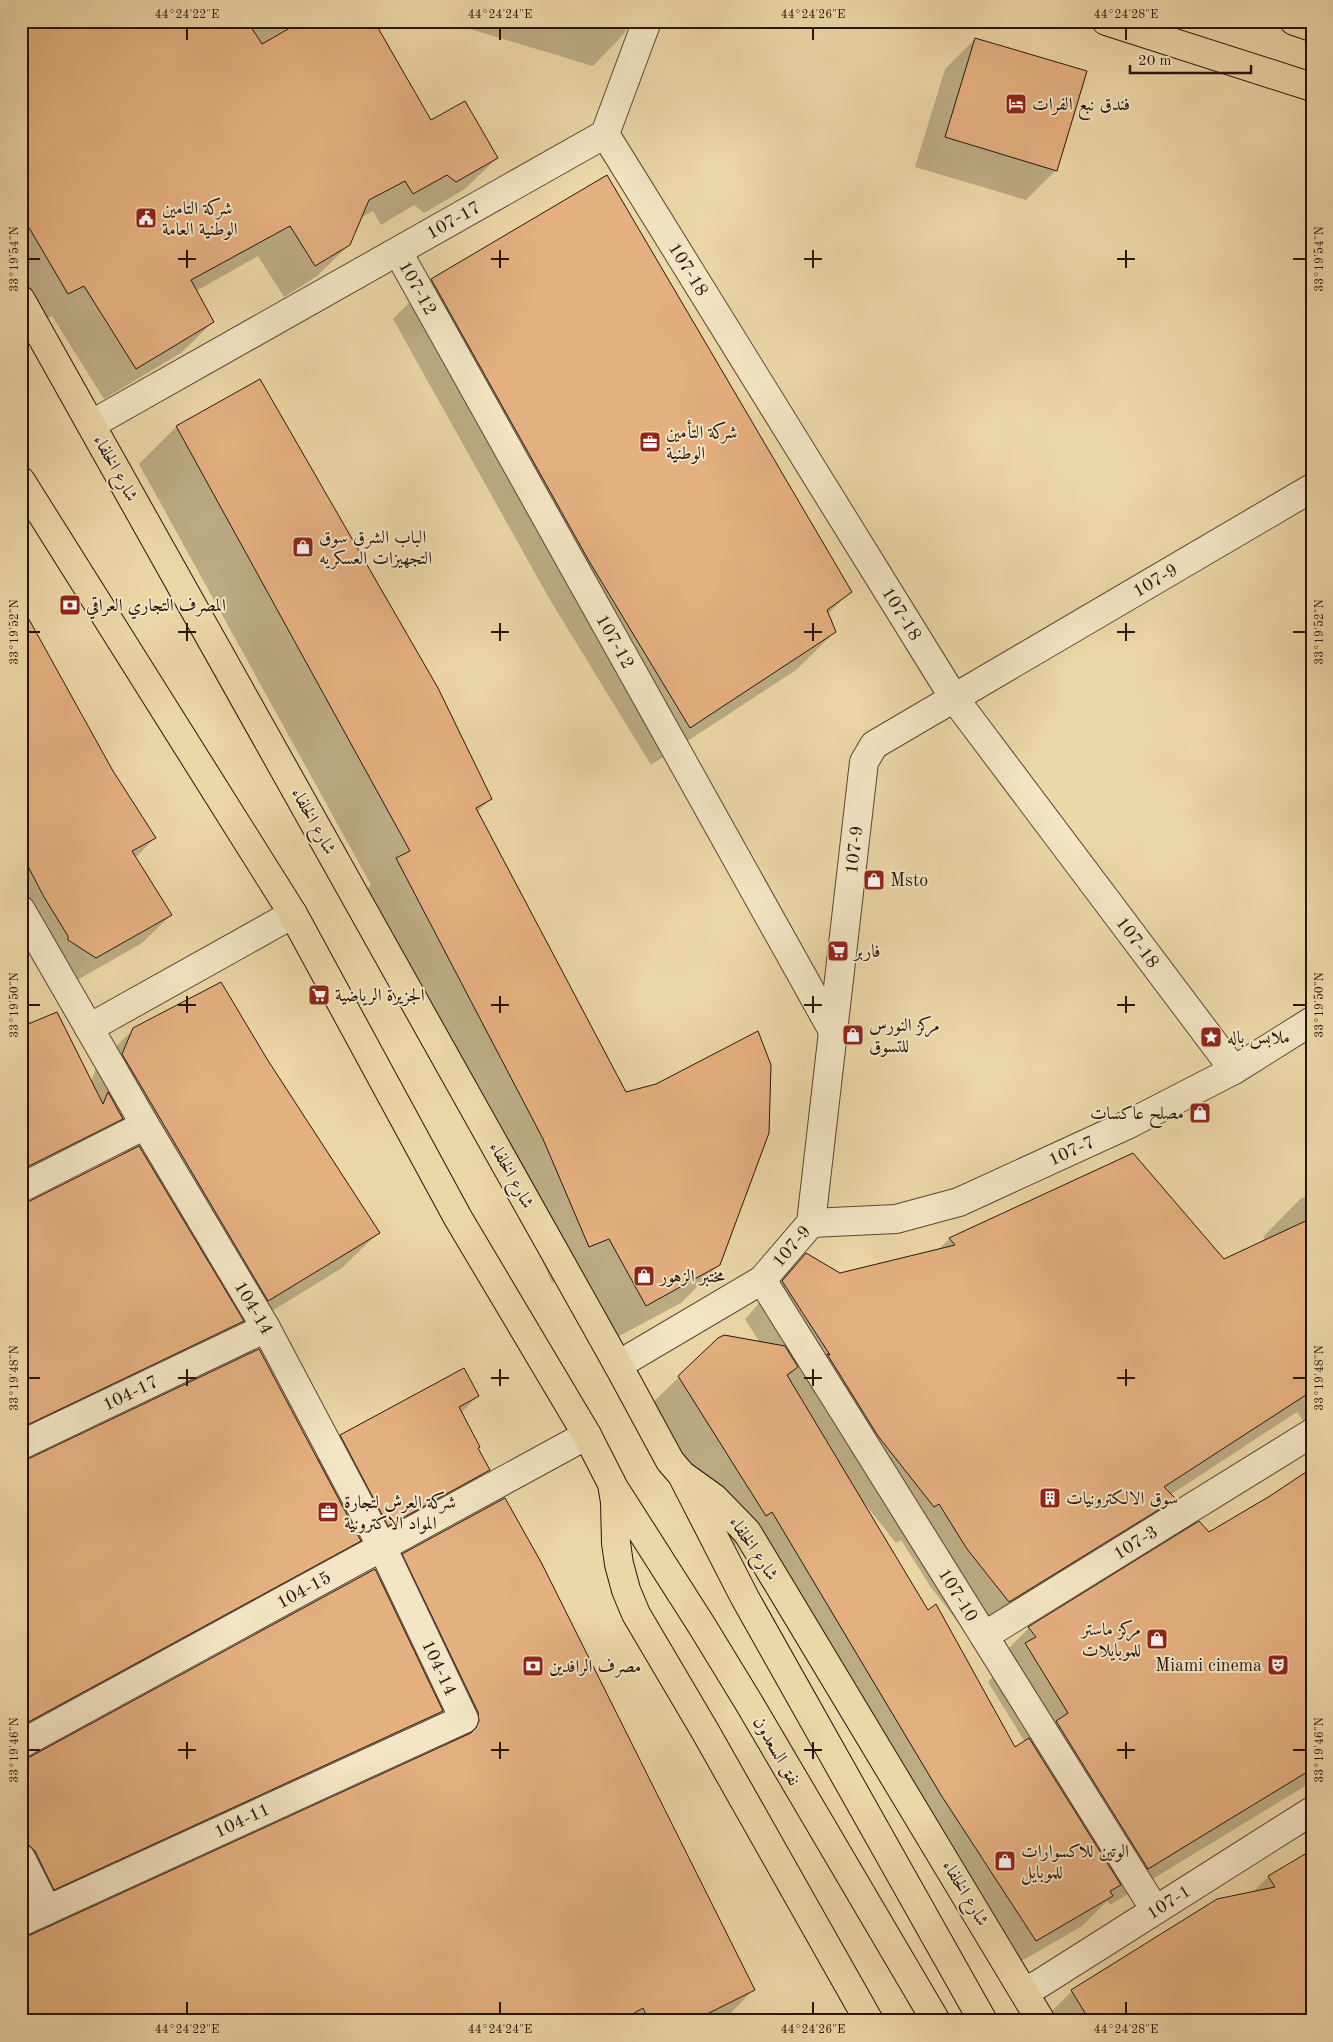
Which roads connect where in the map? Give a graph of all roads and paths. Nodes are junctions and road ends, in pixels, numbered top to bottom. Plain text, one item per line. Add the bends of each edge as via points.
1 (647, 21) edge
2 (1106, 21) edge
3 (1294, 21) edge
4 (1312, 27) edge
5 (1312, 88) edge
6 (605, 134) junction
7 (398, 252) junction
8 (21, 300) edge
9 (92, 424) junction
10 (21, 481) edge
11 (1312, 488) edge
12 (954, 698) junction
13 (293, 914) junction
14 (24, 918) edge
15 (1312, 1021) edge
16 (89, 1028) junction
17 (832, 1030) junction
18 (1234, 1070) junction
19 (145, 1125) junction
20 (21, 1188) edge
21 (811, 1223) junction
22 (762, 1280) junction
23 (266, 1328) junction
24 (618, 1365) junction
25 (1312, 1434) edge
26 (587, 1435) junction
27 (21, 1445) edge
28 (682, 1475) junction
29 (612, 1484) junction
30 (382, 1547) junction
31 (984, 1636) junction
32 (464, 1719) joint
33 (21, 1744) edge
34 (1312, 1810) edge
35 (21, 1858) edge
36 (47, 1910) junction
37 (1155, 1910) junction
38 (21, 1922) edge
39 (1025, 1991) junction
40 (869, 2021) edge
41 (936, 2021) edge
42 (983, 2021) edge
43 (1041, 2021) edge

1 - 6 street
2 - 5 main road
3 - 4 main road
6 - 7 street, 107-17
6 - 12 street, 107-18
7 - 9 street, 107-17
7 - 17 street, 107-12
8 - 9 main road, شارع الخلفاء
9 - 24 main road, شارع الخلفاء
10 - 13 main road
11 - 12 street, 107-9
12 - 17 street, 107-9 via 874,745 864,762
12 - 18 street, 107-18
13 - 16 street
13 - 26 main road via 458,1218
14 - 16 street, 104-14
15 - 18 street, 107-7
16 - 19 street, 104-14
17 - 21 street, 107-9
18 - 21 street, 107-7 via 1129,1124 959,1202 896,1219
19 - 20 street
19 - 23 street, 104-14
21 - 22 street, 107-9
22 - 24 street, 107-9
22 - 31 street, 107-10
23 - 27 street, 104-17
23 - 30 street, 104-14
24 - 28 main road, شارع الخلفاء via 670,1461
25 - 31 street, 107-3
26 - 29 main road
26 - 30 street, 104-15
28 - 39 main road, شارع الخلفاء via 714,1498 748,1532
28 - 42 main road via 745,1598
29 - 40 main road via 619,1564 636,1614
29 - 41 main road, نفق السعدون via 730,1672
30 - 32 street, 104-14
30 - 33 street, 104-15
31 - 37 street, 107-10
32 - 36 street, 104-11
34 - 37 street, 107-1
35 - 36 street
36 - 38 street, 104-11
37 - 39 street, 107-1
39 - 43 main road, شارع الخلفاء

